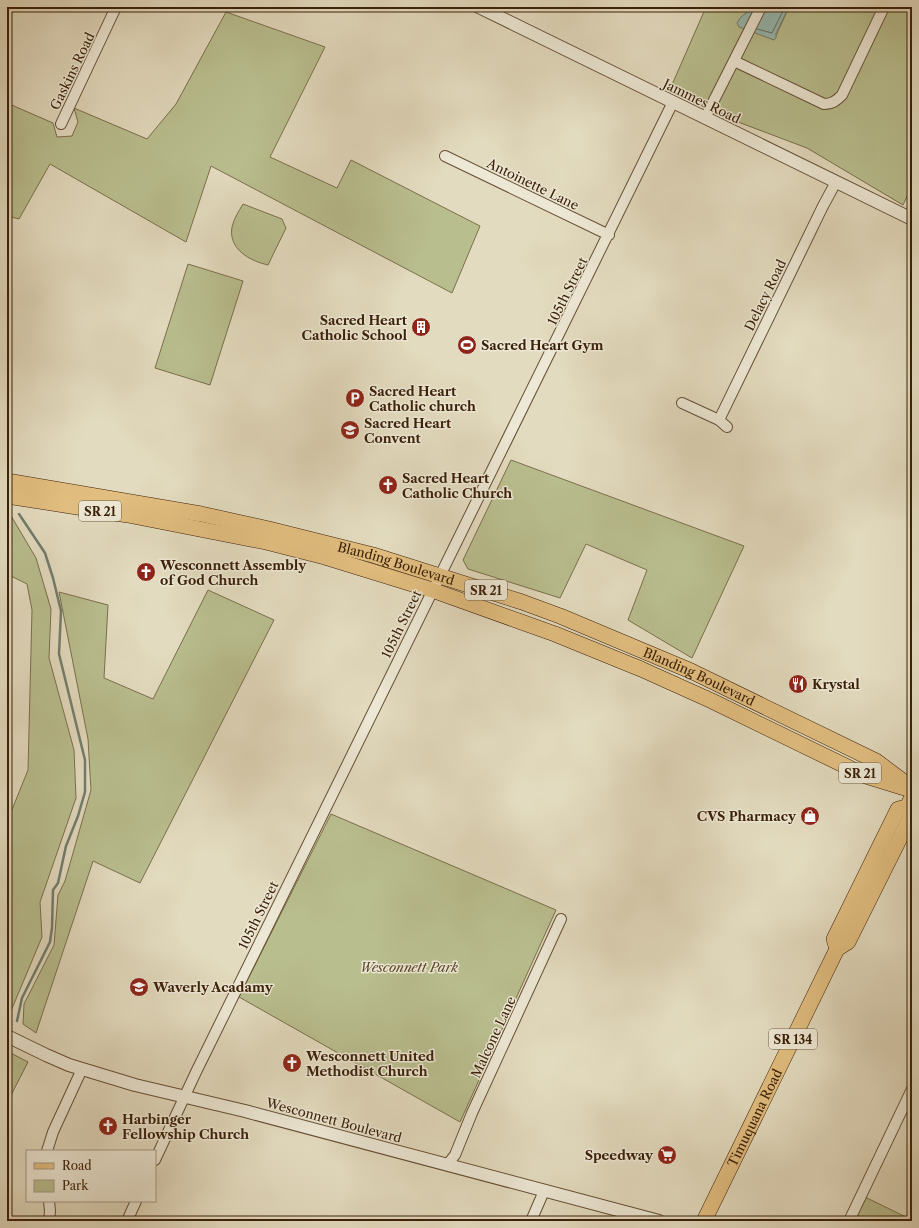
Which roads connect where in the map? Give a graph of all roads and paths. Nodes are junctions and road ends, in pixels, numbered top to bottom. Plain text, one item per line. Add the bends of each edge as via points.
1 (116, 7) edge
2 (479, 7) edge
3 (761, 7) edge
4 (884, 7) edge
5 (734, 61) junction
6 (674, 102) junction
7 (705, 118) junction
8 (61, 124) dead end
9 (445, 156) dead end
10 (836, 182) junction
11 (912, 219) edge
12 (609, 235) junction
13 (682, 403) dead end
14 (719, 420) junction
15 (727, 427) dead end
16 (7, 481) edge
17 (7, 496) edge
18 (129, 508) junction
19 (268, 536) junction
20 (440, 575) junction
21 (432, 590) junction
22 (603, 633) junction
23 (555, 634) junction
24 (597, 651) junction
25 (671, 663) junction
26 (912, 789) edge
27 (910, 802) edge
28 (561, 919) dead end
29 (7, 1036) edge
30 (82, 1069) junction
31 (912, 1089) edge
32 (184, 1096) junction
33 (47, 1150) edge
34 (156, 1158) edge
35 (447, 1165) junction
36 (544, 1191) junction
37 (49, 1202) edge
38 (136, 1202) edge
39 (49, 1221) edge
40 (127, 1221) edge
41 (531, 1221) edge
42 (659, 1221) edge
43 (704, 1221) edge
44 (849, 1221) edge

1 - 8 street, Gaskins Road
2 - 6 street, Jammes Road
3 - 5 street
4 - 5 street via 842,95 830,104 824,104
5 - 7 street
6 - 7 street, Jammes Road
6 - 12 street, 105th Street
7 - 10 street, Jammes Road
9 - 12 street, Antoinette Lane
10 - 11 street, Jammes Road
10 - 14 street, Delacy Road
12 - 20 street, 105th Street
13 - 14 street
14 - 15 street
16 - 18 main road, Blanding Boulevard / SR 21
17 - 18 main road, Blanding Boulevard / SR 21
18 - 19 main road, Blanding Boulevard / SR 21 via 201,514
19 - 20 main road, Blanding Boulevard / SR 21 via 365,553
19 - 21 main road, Blanding Boulevard / SR 21 via 325,558
20 - 21 street, 105th Street
20 - 22 main road, Blanding Boulevard / SR 21 via 522,602
21 - 23 main road, Blanding Boulevard / SR 21
21 - 32 street, 105th Street
22 - 23 main road via 580,638
22 - 25 main road, Blanding Boulevard / SR 21
23 - 24 main road, Blanding Boulevard / SR 21
24 - 25 main road via 615,646 655,663
24 - 26 main road, Blanding Boulevard / SR 21 via 712,701 866,776
25 - 26 main road, Blanding Boulevard / SR 21 via 876,761
27 - 43 main road, Timuquana Road / SR 134 via 911,816 848,942 837,949
28 - 35 street, Malcone Lane via 472,1113 455,1156
29 - 30 street, Wesconnett Boulevard
30 - 32 street, Wesconnett Boulevard
30 - 33 street
31 - 44 street
32 - 34 street, 105th Street
32 - 35 street, Wesconnett Boulevard
35 - 36 street, Wesconnett Boulevard
36 - 41 street
36 - 42 street, Wesconnett Boulevard
37 - 39 street
38 - 40 street

